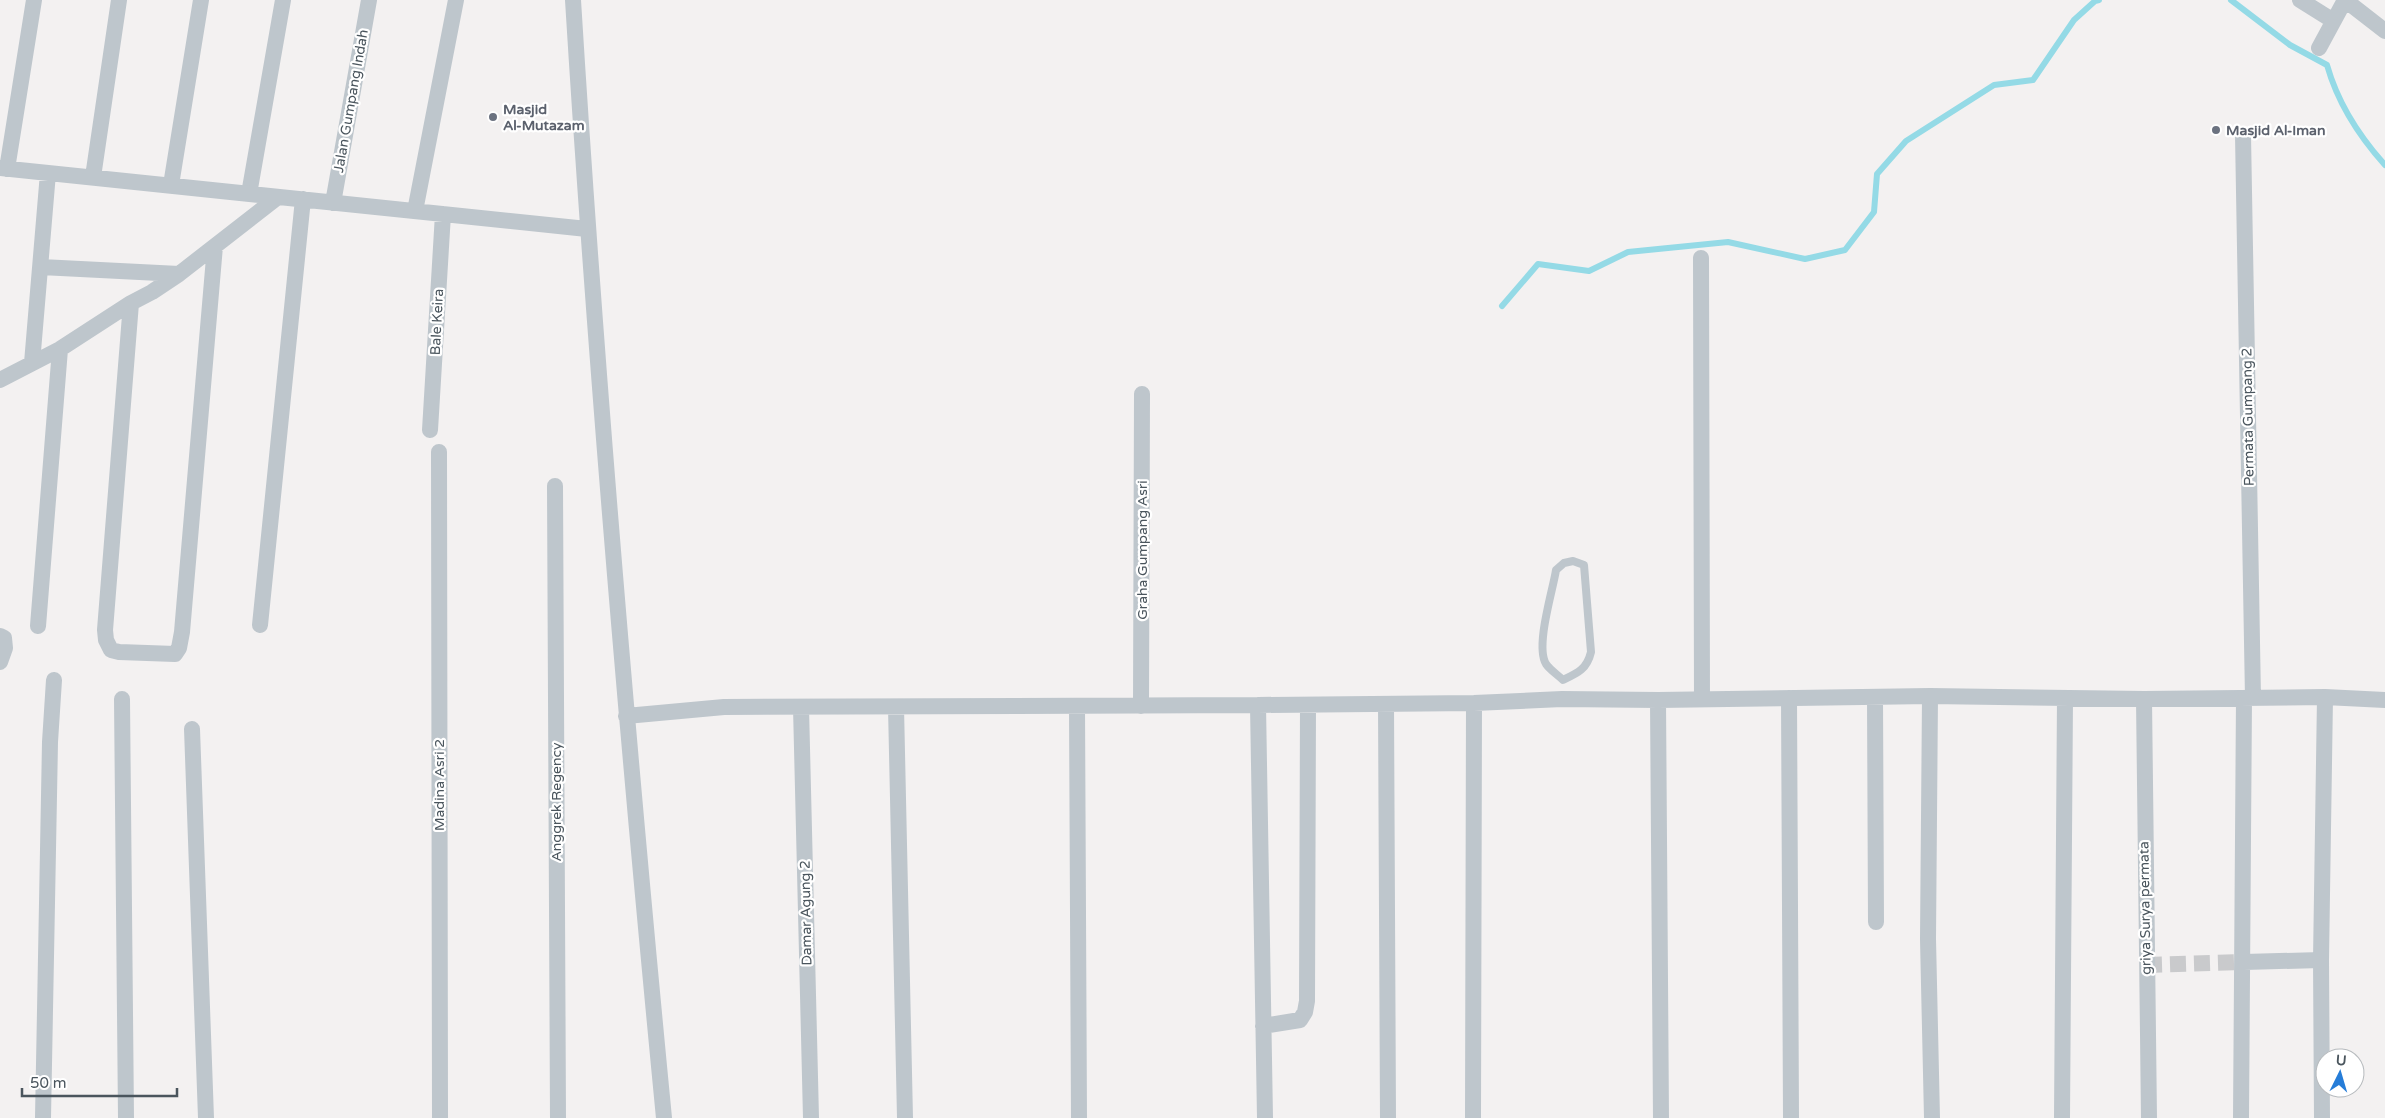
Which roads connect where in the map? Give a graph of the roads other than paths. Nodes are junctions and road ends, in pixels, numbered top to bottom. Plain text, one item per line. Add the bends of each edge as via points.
1 (34, 0) edge
2 (119, 0) edge
3 (201, 0) edge
4 (283, 0) edge
5 (369, 0) edge
6 (456, 0) edge
7 (573, 0) edge
8 (2300, 0) edge
9 (2345, 0) edge
10 (2332, 20) junction
11 (2385, 31) edge
12 (2319, 48) dead end
13 (2243, 135) dead end
14 (3, 168) edge
15 (48, 173) junction
16 (92, 177) junction
17 (171, 185) junction
18 (249, 194) junction
19 (278, 197) junction
20 (303, 199) junction
21 (333, 203) junction
22 (416, 211) junction
23 (443, 214) junction
24 (587, 229) junction
25 (215, 246) junction
26 (1702, 258) dead end
27 (41, 267) junction
28 (179, 274) junction
29 (131, 303) junction
30 (60, 349) junction
31 (32, 363) junction
32 (0, 380) edge
33 (1142, 394) dead end
34 (430, 430) dead end
35 (439, 452) dead end
36 (555, 486) dead end
37 (260, 625) dead end
38 (38, 626) dead end
39 (0, 636) edge
40 (0, 662) edge
41 (54, 680) dead end
42 (1563, 689) junction
43 (1930, 696) junction
44 (2325, 697) junction
45 (122, 698) dead end
46 (1789, 698) junction
47 (1875, 698) junction
48 (2065, 698) junction
49 (2248, 698) junction
50 (2144, 699) junction
51 (1658, 700) junction
52 (1702, 700) junction
53 (2385, 700) edge
54 (1474, 703) junction
55 (1386, 704) junction
56 (1308, 705) junction
57 (1141, 706) junction
58 (1258, 706) junction
59 (801, 707) junction
60 (896, 707) junction
61 (1077, 707) junction
62 (626, 716) junction
63 (192, 729) dead end
64 (1876, 922) dead end
65 (2321, 960) junction
66 (2244, 962) junction
67 (1263, 1026) junction
68 (43, 1118) edge
69 (126, 1118) edge
70 (206, 1118) edge
71 (440, 1118) edge
72 (558, 1118) edge
73 (664, 1118) edge
74 (811, 1118) edge
75 (905, 1118) edge
76 (1079, 1118) edge
77 (1264, 1118) edge
78 (1388, 1118) edge
79 (1473, 1118) edge
80 (1661, 1118) edge
81 (1791, 1118) edge
82 (1932, 1118) edge
83 (2062, 1118) edge
84 (2149, 1118) edge
85 (2241, 1118) edge
86 (2322, 1118) edge

1 - 14 street
2 - 16 street
3 - 17 street
4 - 18 street
5 - 21 street, Jalan Gumpang Indah
6 - 22 street
7 - 24 street
8 - 10 street
9 - 10 street
9 - 11 street
10 - 12 street
13 - 49 street, Permata Gumpang 2
14 - 15 street
15 - 16 street
15 - 27 street
16 - 17 street
17 - 18 street
18 - 19 street
19 - 20 street
19 - 25 street
20 - 21 street
20 - 37 street
21 - 22 street
22 - 23 street
23 - 24 street
23 - 34 street, Bale Keira
24 - 62 street
25 - 28 street
25 - 29 street via 182,632 175,654 111,650 104,630
26 - 52 street
27 - 28 street
27 - 31 street
28 - 29 street
29 - 30 street
30 - 31 street
30 - 38 street
31 - 32 street
33 - 57 street, Graha Gumpang Asri
35 - 71 street, Madina Asri 2
36 - 72 street, Anggrek Regency
39 - 40 street via 5,643
41 - 68 street
42 - 42 lane via 1546,664 1543,639 1556,570 1573,561 1584,565 1591,652 1588,663
42 - 51 street
42 - 54 street
43 - 47 street
43 - 48 street
43 - 82 street via 1928,939
44 - 49 street
44 - 53 street
44 - 65 street
45 - 69 street
46 - 47 street
46 - 52 street
46 - 81 street
47 - 64 street
48 - 50 street
48 - 83 street
49 - 50 street
49 - 66 street, Permata Gumpang 2
50 - 84 street, griya Surya permata
51 - 52 street
51 - 80 street
54 - 55 street
54 - 79 street
55 - 56 street
55 - 78 street
56 - 58 street
56 - 67 street via 1307,1001 1300,1020
57 - 58 street
57 - 61 street
58 - 67 street
59 - 60 street
59 - 62 street via 724,707
59 - 74 street, Damar Agung 2
60 - 61 street
60 - 75 street
61 - 76 street
62 - 73 street
63 - 70 street
65 - 66 street
65 - 86 street
66 - 85 street, Permata Gumpang 2
67 - 77 street

